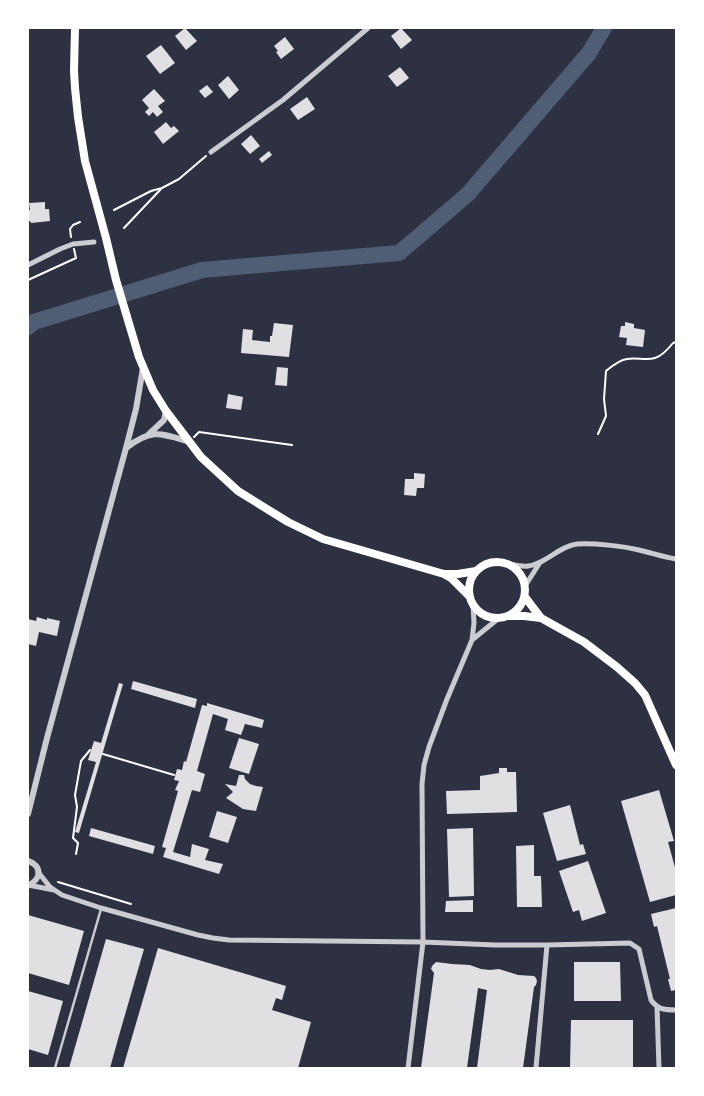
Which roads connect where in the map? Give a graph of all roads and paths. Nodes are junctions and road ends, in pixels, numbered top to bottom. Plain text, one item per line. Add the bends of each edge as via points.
1 (75, 28) edge
2 (368, 28) edge
3 (211, 152) joint
4 (162, 188) junction
5 (114, 210) dead end
6 (124, 228) dead end
7 (94, 242) dead end
8 (28, 265) edge
9 (676, 342) edge
10 (143, 368) junction
11 (166, 411) junction
12 (598, 434) dead end
13 (148, 435) junction
14 (190, 442) junction
15 (292, 445) dead end
16 (126, 448) junction
17 (676, 559) edge
18 (509, 564) junction
19 (539, 564) junction
20 (476, 571) junction
21 (444, 574) junction
22 (525, 586) junction
23 (470, 596) junction
24 (525, 597) junction
25 (473, 605) junction
26 (503, 617) junction
27 (541, 618) junction
28 (472, 640) junction
29 (90, 750) dead end
30 (103, 754) dead end
31 (676, 764) edge
32 (174, 775) dead end
33 (28, 814) edge
34 (76, 854) dead end
35 (28, 855) edge
36 (30, 862) edge
37 (38, 872) junction
38 (58, 882) dead end
39 (28, 885) edge
40 (54, 890) junction
41 (131, 904) dead end
42 (101, 908) junction
43 (424, 942) junction
44 (547, 945) junction
45 (657, 1007) junction
46 (676, 1010) edge
47 (54, 1068) edge
48 (408, 1068) edge
49 (536, 1068) edge
50 (658, 1068) edge

1 - 10 main road via 74,71 85,161
2 - 3 street via 283,100
3 - 4 path
4 - 5 path
4 - 6 path
7 - 8 street via 73,244
9 - 12 path via 656,358 627,359 606,371 606,416
10 - 11 main road
10 - 16 street
11 - 13 street via 164,420
11 - 14 main road
13 - 14 street via 160,434
13 - 16 street via 138,438
14 - 15 path via 199,432
14 - 21 main road via 201,457 238,491 288,522 323,539
16 - 33 street
17 - 19 street via 589,543 574,545
18 - 19 street
18 - 20 main road via 488,563
18 - 22 main road via 520,573
19 - 22 street
20 - 21 main road
20 - 23 main road via 471,581
21 - 23 main road
22 - 24 main road
23 - 25 main road
24 - 26 main road via 516,611
24 - 27 main road
25 - 26 main road via 484,615
25 - 28 street
26 - 27 main road
26 - 28 street
27 - 31 main road via 584,642 635,682 645,695
28 - 43 street via 424,765
29 - 34 path via 81,761 75,794 77,807 73,838 78,843
30 - 32 path
35 - 36 street
36 - 37 street
37 - 39 street via 34,882
37 - 40 street
38 - 41 path
39 - 40 street
40 - 42 street
42 - 43 street via 229,940
42 - 47 lane
43 - 44 street
43 - 48 street
44 - 45 street via 630,944 639,949 651,1000
44 - 49 street
45 - 46 street
45 - 50 street

